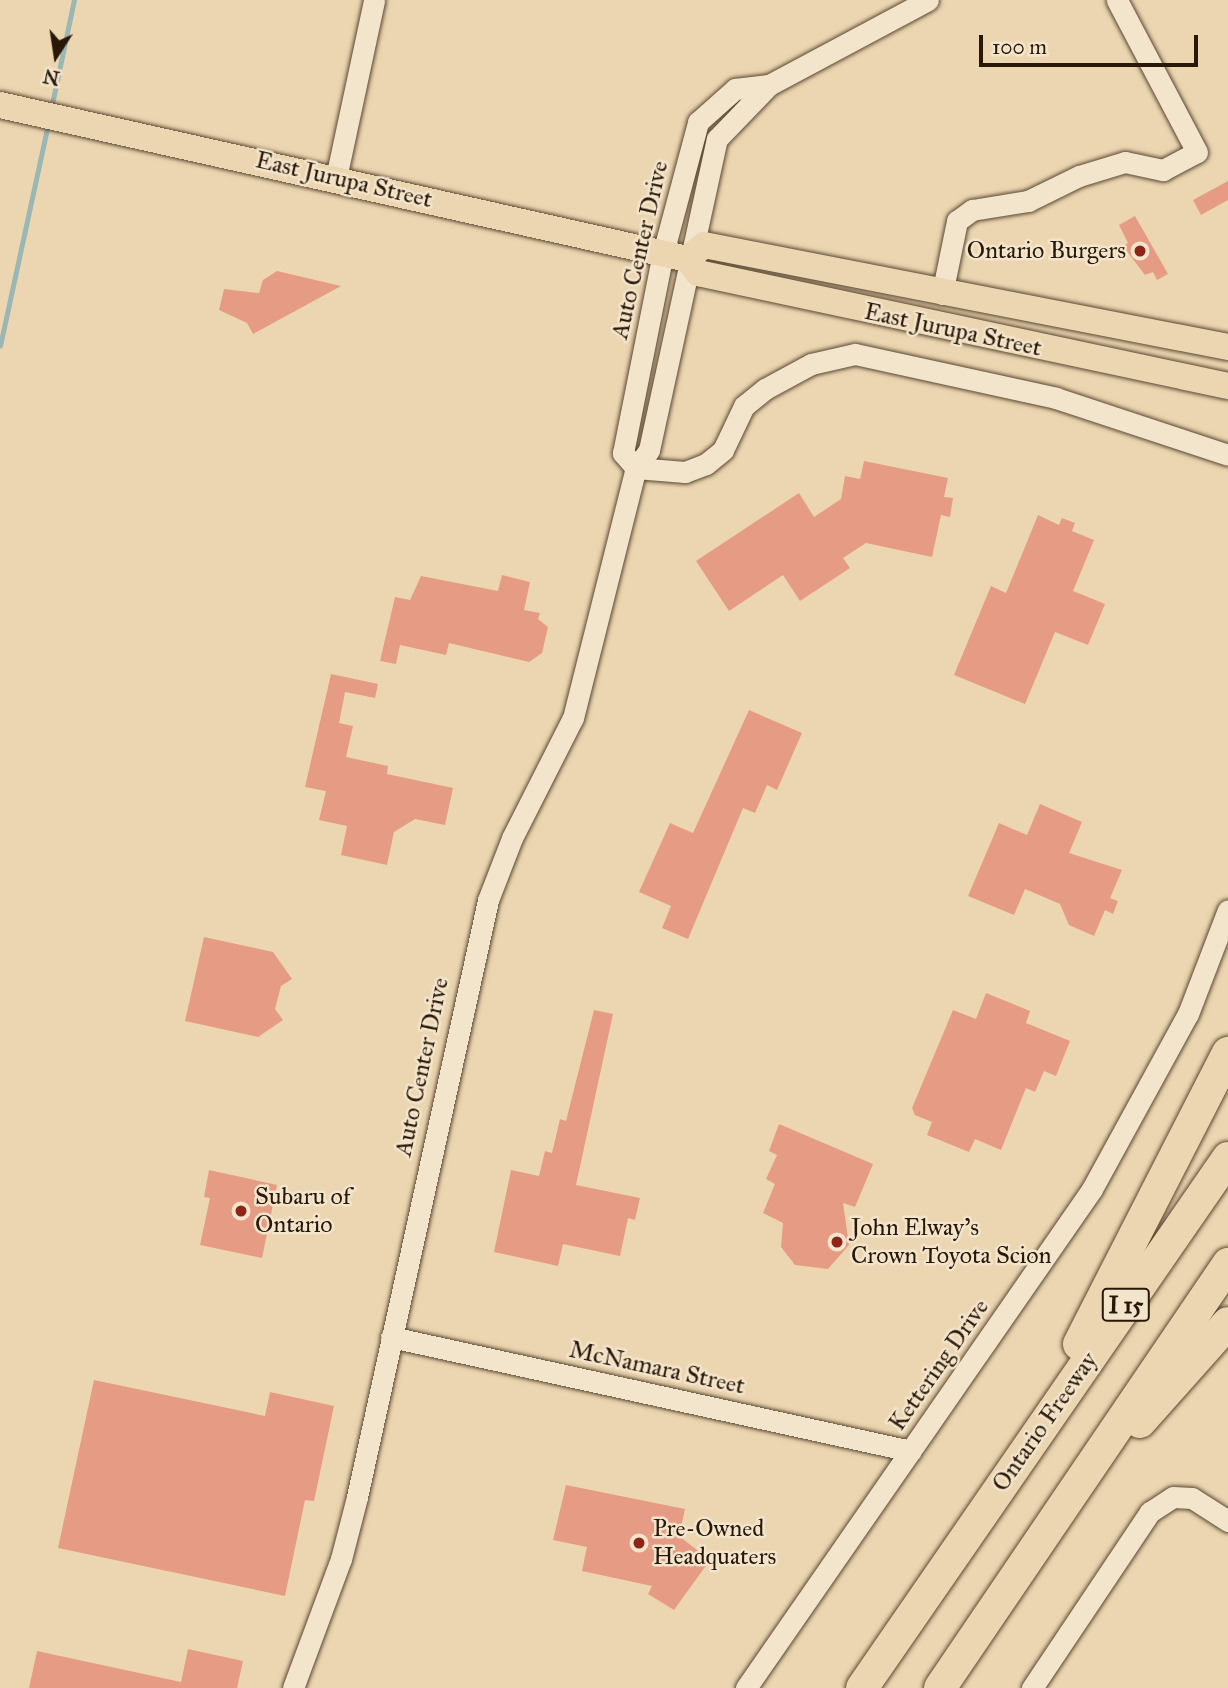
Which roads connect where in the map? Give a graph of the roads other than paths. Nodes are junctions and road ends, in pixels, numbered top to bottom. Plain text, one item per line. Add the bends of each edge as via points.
1 (374, 0) edge
2 (928, 0) edge
3 (1117, 0) edge
4 (0, 105) edge
5 (335, 178) junction
6 (675, 256) junction
7 (942, 293) junction
8 (1228, 347) edge
9 (1228, 386) edge
10 (1228, 455) edge
11 (636, 468) junction
12 (1228, 910) edge
13 (1228, 1053) edge
14 (1228, 1158) edge
15 (1228, 1264) edge
16 (1228, 1323) edge
17 (391, 1337) junction
18 (911, 1451) junction
19 (1024, 1452) junction
20 (1076, 1489) junction
21 (1228, 1521) edge
22 (293, 1688) edge
23 (746, 1688) edge
24 (862, 1688) edge
25 (940, 1688) edge
26 (1032, 1688) edge

1 - 5 street
2 - 6 street, Auto Center Drive via 769,85 718,139
3 - 7 street via 1197,152 1163,170 1125,162 1079,176 1028,201 972,210 957,221
4 - 5 main road, East Jurupa Street
5 - 6 main road, East Jurupa Street
6 - 7 main road, East Jurupa Street via 704,245
6 - 9 main road, East Jurupa Street via 698,273
6 - 11 street, Auto Center Drive via 649,450
7 - 8 main road, East Jurupa Street
10 - 11 street via 1056,398 855,354 811,364 765,389 744,406 723,450 706,464 685,472
11 - 17 street, Auto Center Drive via 573,718 512,838 478,934
12 - 18 street, Kettering Drive via 1188,1014 1137,1113 1086,1199
13 - 19 highway
14 - 19 highway, Ontario Freeway / I 15
15 - 20 highway, I 15
16 - 20 highway
17 - 18 street, McNamara Street
17 - 22 street, Auto Center Drive via 341,1559
18 - 23 street, Kettering Drive
19 - 24 highway, Ontario Freeway / I 15
20 - 25 highway, I 15
21 - 26 street via 1192,1498 1173,1497 1150,1512

